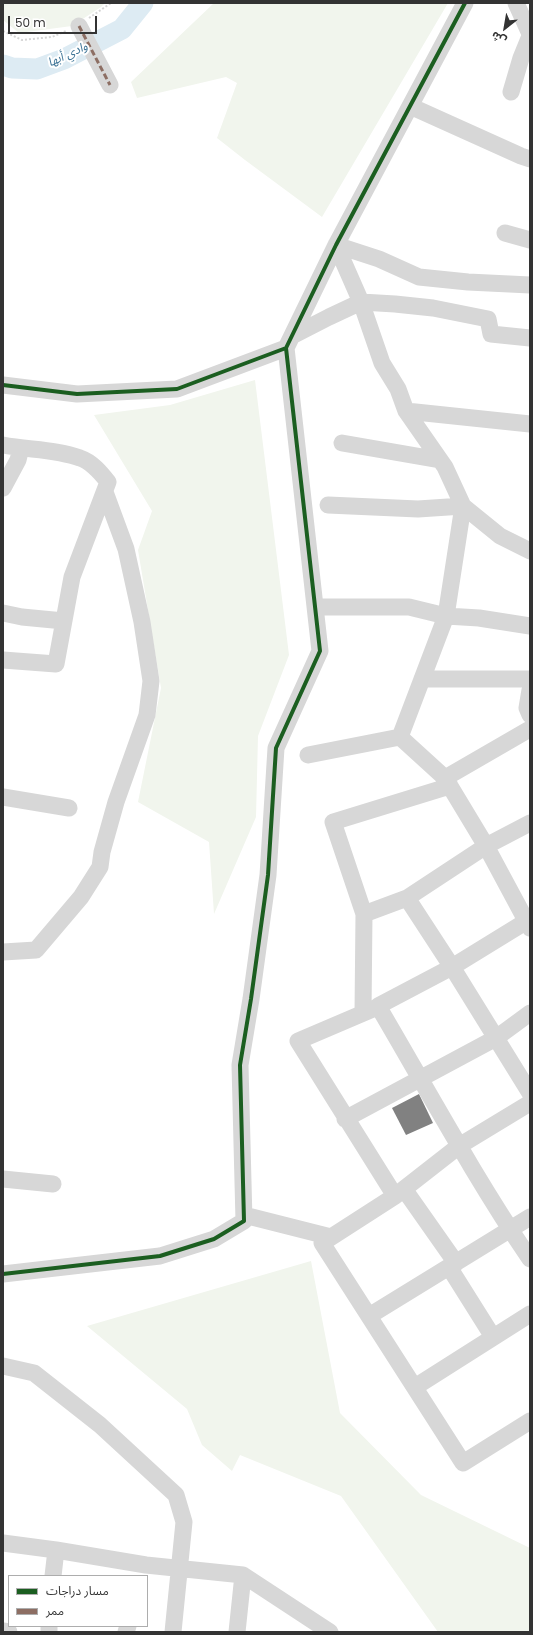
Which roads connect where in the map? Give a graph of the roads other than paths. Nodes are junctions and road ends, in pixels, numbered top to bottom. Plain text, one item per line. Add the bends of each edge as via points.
1 (465, 3) edge
2 (516, 3) edge
3 (79, 26) road end
4 (530, 35) edge
5 (110, 85) dead end
6 (511, 92) dead end
7 (410, 106) junction
8 (530, 159) edge
9 (506, 233) dead end
10 (530, 240) edge
11 (336, 245) junction
12 (530, 284) edge
13 (362, 302) junction
14 (530, 338) edge
15 (289, 342) junction
16 (3, 385) edge
17 (406, 411) junction
18 (530, 424) edge
19 (342, 443) dead end
20 (3, 445) edge
21 (21, 448) junction
22 (440, 460) junction
23 (3, 488) edge
24 (105, 492) junction
25 (328, 506) dead end
26 (463, 506) junction
27 (530, 551) edge
28 (315, 606) junction
29 (3, 613) edge
30 (446, 616) junction
31 (64, 621) junction
32 (530, 626) edge
33 (3, 660) edge
34 (422, 679) junction
35 (530, 679) edge
36 (530, 690) edge
37 (529, 727) edge
38 (400, 737) junction
39 (308, 755) dead end
40 (448, 782) junction
41 (3, 797) edge
42 (69, 808) dead end
43 (530, 823) edge
44 (486, 846) junction
45 (406, 898) junction
46 (364, 914) junction
47 (529, 923) edge
48 (3, 952) edge
49 (452, 967) junction
50 (371, 1009) junction
51 (530, 1013) edge
52 (496, 1038) junction
53 (420, 1078) junction
54 (530, 1102) edge
55 (345, 1119) junction
56 (459, 1146) junction
57 (3, 1179) edge
58 (53, 1184) dead end
59 (399, 1193) junction
60 (244, 1215) junction
61 (530, 1217) edge
62 (510, 1230) junction
63 (332, 1237) junction
64 (530, 1259) edge
65 (453, 1265) junction
66 (3, 1274) edge
67 (530, 1314) edge
68 (369, 1316) junction
69 (493, 1337) junction
70 (3, 1366) edge
71 (414, 1387) junction
72 (530, 1421) edge
73 (3, 1544) edge
74 (56, 1550) junction
75 (178, 1568) junction
76 (145, 1570) edge
77 (53, 1575) edge
78 (243, 1575) junction
79 (3, 1631) edge
80 (9, 1632) edge
81 (173, 1632) edge
82 (237, 1632) edge
83 (330, 1632) edge

1 - 7 street
2 - 4 street
3 - 5 street
4 - 6 street
7 - 8 street
7 - 11 street
9 - 10 street
11 - 12 street via 419,276 468,282
11 - 13 street
11 - 15 street
13 - 14 street via 433,308 488,319 491,334
13 - 15 street via 329,317
13 - 17 street via 382,363 398,389
15 - 16 street via 177,389 76,394
15 - 28 street
17 - 18 street
17 - 22 street
19 - 22 street
20 - 21 street
21 - 23 street via 18,460
21 - 24 street via 82,458 99,470 108,482
22 - 26 street
24 - 31 street via 72,577
24 - 48 street via 126,549 142,622 151,681 147,715 116,802 100,867 81,897 36,950
25 - 26 street via 418,509
26 - 27 street via 500,536
26 - 30 street
28 - 30 street via 409,607
28 - 60 street via 320,651 276,748 268,874 252,999 240,1065
29 - 31 street
30 - 32 street
30 - 34 street
31 - 33 street via 56,664
34 - 35 street
34 - 38 street
36 - 37 street via 527,708
37 - 40 street
38 - 39 street
38 - 40 street
40 - 44 street
40 - 46 street via 333,822
41 - 42 street
43 - 44 street
44 - 45 street
44 - 47 street
45 - 46 street
45 - 49 street
46 - 50 street
47 - 49 street
49 - 50 street
49 - 52 street
50 - 53 street
50 - 55 street via 298,1041
51 - 52 street
52 - 53 street
52 - 54 street
53 - 55 street
53 - 56 street
54 - 56 street
55 - 59 street
56 - 59 street
56 - 62 street
57 - 58 street
59 - 63 street
59 - 65 street
60 - 63 street
60 - 66 street via 244,1221 214,1239 160,1256
61 - 62 street
62 - 64 street
62 - 65 street
63 - 68 street via 322,1243
65 - 68 street
65 - 69 street
67 - 69 street
68 - 71 street
69 - 71 street
70 - 75 street via 34,1373 100,1424 176,1495 184,1522
71 - 72 street via 464,1463
73 - 74 street
74 - 76 street
74 - 77 street
75 - 76 street
75 - 78 street
75 - 81 street
78 - 82 street
78 - 83 street
79 - 80 street

